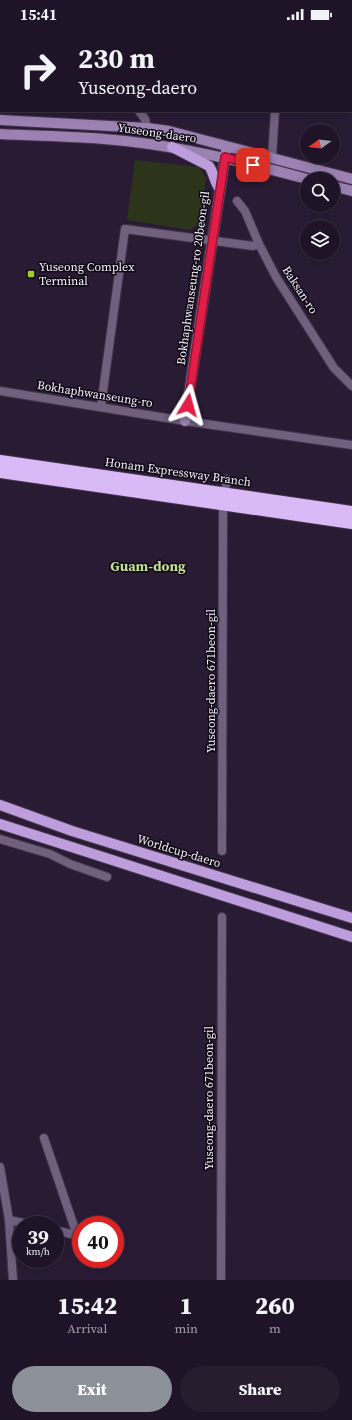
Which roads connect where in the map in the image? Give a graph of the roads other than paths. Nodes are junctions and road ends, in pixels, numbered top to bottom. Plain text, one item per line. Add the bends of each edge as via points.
1 (140, 112) edge
2 (275, 112) edge
3 (0, 120) edge
4 (147, 128) junction
5 (0, 134) edge
6 (227, 145) junction
7 (172, 147) junction
8 (272, 158) junction
9 (224, 160) junction
10 (300, 177) edge
11 (352, 179) edge
12 (340, 188) edge
13 (220, 189) junction
14 (352, 191) edge
15 (237, 201) dead end
16 (212, 242) junction
17 (259, 244) junction
18 (352, 386) edge
19 (0, 391) edge
20 (101, 406) junction
21 (185, 421) junction
22 (352, 445) edge
23 (0, 461) edge
24 (0, 472) edge
25 (224, 510) dead end
26 (352, 512) edge
27 (352, 523) edge
28 (0, 805) edge
29 (0, 824) edge
30 (0, 839) edge
31 (222, 851) dead end
32 (107, 877) dead end
33 (222, 917) dead end
34 (352, 918) edge
35 (352, 937) edge
36 (44, 1138) dead end
37 (0, 1167) edge
38 (72, 1216) edge
39 (9, 1220) junction
40 (12, 1221) edge
41 (12, 1280) edge
42 (221, 1280) edge

1 - 4 street
2 - 8 street
3 - 4 street, Yuseong-daero
4 - 6 street, Yuseong-daero
5 - 7 street, Yuseong-daero via 104,139
6 - 8 street, Yuseong-daero
6 - 9 street
7 - 9 street, Yuseong-daero
7 - 13 main road via 209,166 214,182
8 - 11 street, Yuseong-daero
9 - 10 street, Yuseong-daero
9 - 13 street, Bokhaphwanseung-ro 20beon-gil
12 - 14 street
13 - 16 street, Bokhaphwanseung-ro 20beon-gil
15 - 17 street, Baksan-ro via 245,211
16 - 17 street via 254,246
16 - 20 street via 125,230
16 - 21 street, Bokhaphwanseung-ro 20beon-gil
17 - 18 street, Baksan-ro via 276,277 329,360
19 - 20 street, Bokhaphwanseung-ro
20 - 21 street, Bokhaphwanseung-ro
21 - 22 street, Bokhaphwanseung-ro
23 - 26 highway, Honam Expressway Branch
24 - 27 highway
25 - 31 street, Yuseong-daero 671beon-gil
28 - 34 main road, Worldcup-daero via 72,831
29 - 35 main road
30 - 32 street via 50,854
33 - 42 street, Yuseong-daero 671beon-gil
36 - 38 street
37 - 39 street
39 - 40 street
39 - 41 street

